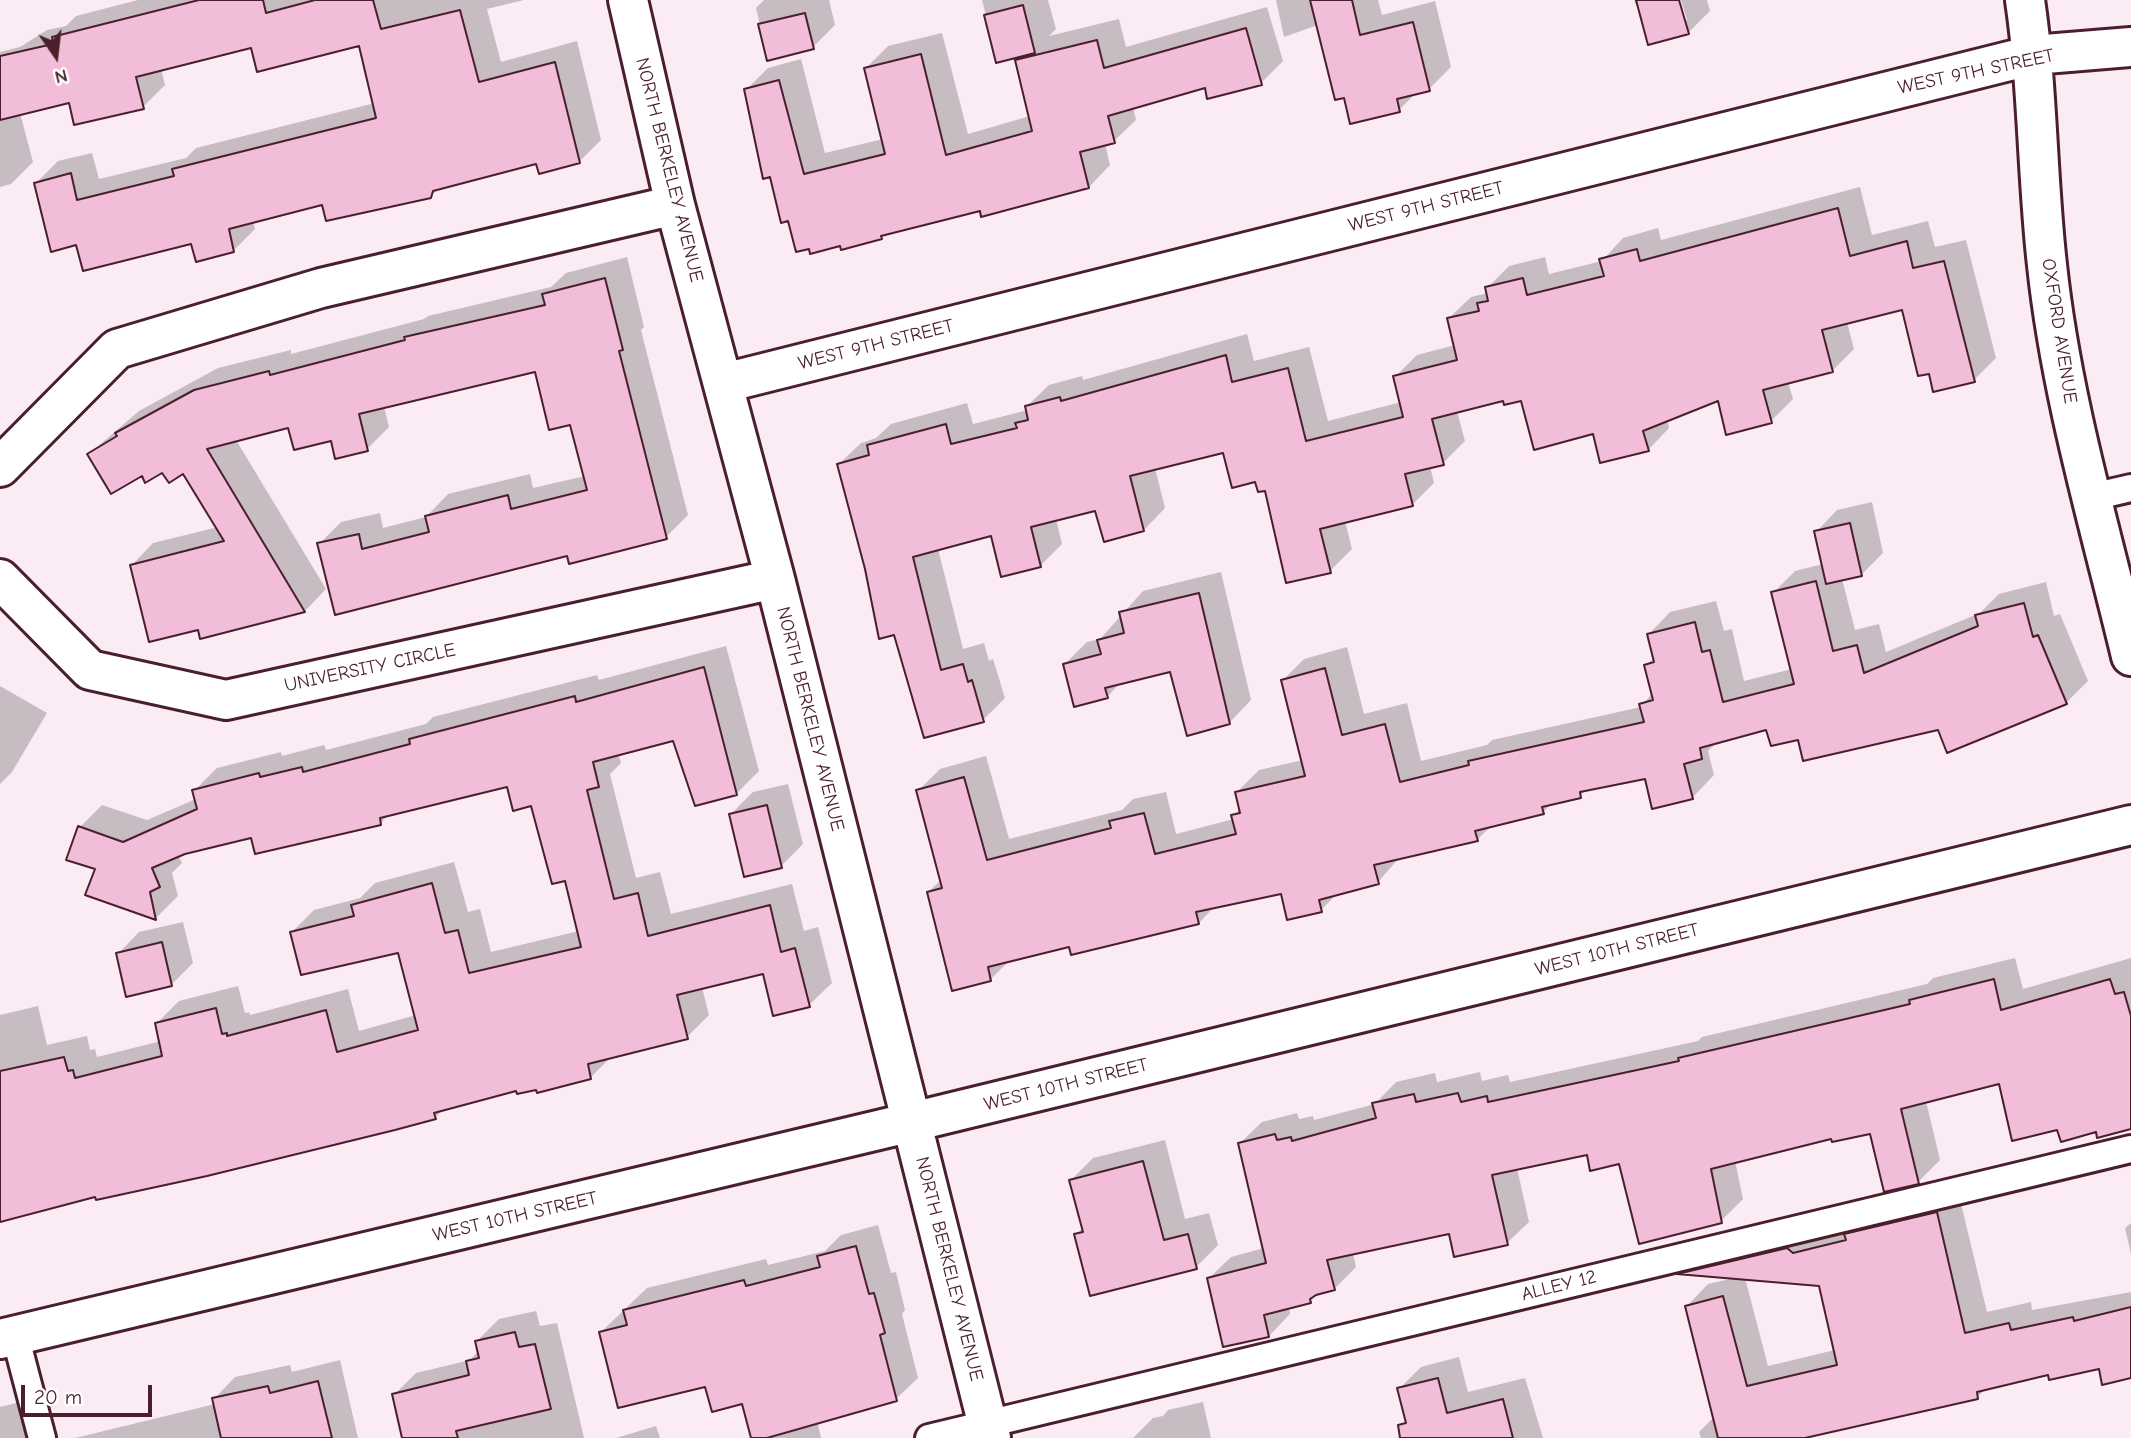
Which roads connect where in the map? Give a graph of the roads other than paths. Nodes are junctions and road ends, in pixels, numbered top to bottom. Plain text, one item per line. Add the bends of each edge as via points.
1 (628, 0) edge
2 (2025, 0) edge
3 (2131, 47) edge
4 (2033, 55) junction
5 (676, 205) junction
6 (724, 383) junction
7 (0, 467) edge
8 (2131, 488) edge
9 (2092, 497) junction
10 (0, 579) edge
11 (775, 579) junction
12 (2131, 656) edge
13 (2131, 825) edge
14 (912, 1122) junction
15 (2131, 1149) edge
16 (8, 1337) edge
17 (989, 1431) edge
18 (42, 1438) edge
19 (929, 1438) edge

1 - 5 street, NORTH BERKELEY AVENUE
2 - 4 street, OXFORD AVENUE
3 - 4 street, WEST 9TH STREET
4 - 6 street, WEST 9TH STREET
4 - 9 street, OXFORD AVENUE via 2047,266 2066,386
5 - 6 street, NORTH BERKELEY AVENUE
5 - 7 street via 321,288 117,349
6 - 11 street, NORTH BERKELEY AVENUE
8 - 9 lane
9 - 12 street, OXFORD AVENUE
10 - 11 street, UNIVERSITY CIRCLE via 90,670 226,700
11 - 14 street, NORTH BERKELEY AVENUE
13 - 14 street, WEST 10TH STREET
14 - 16 street, WEST 10TH STREET
14 - 17 street, NORTH BERKELEY AVENUE
15 - 17 lane, ALLEY 12
16 - 18 lane
17 - 19 lane, ALLEY 12

